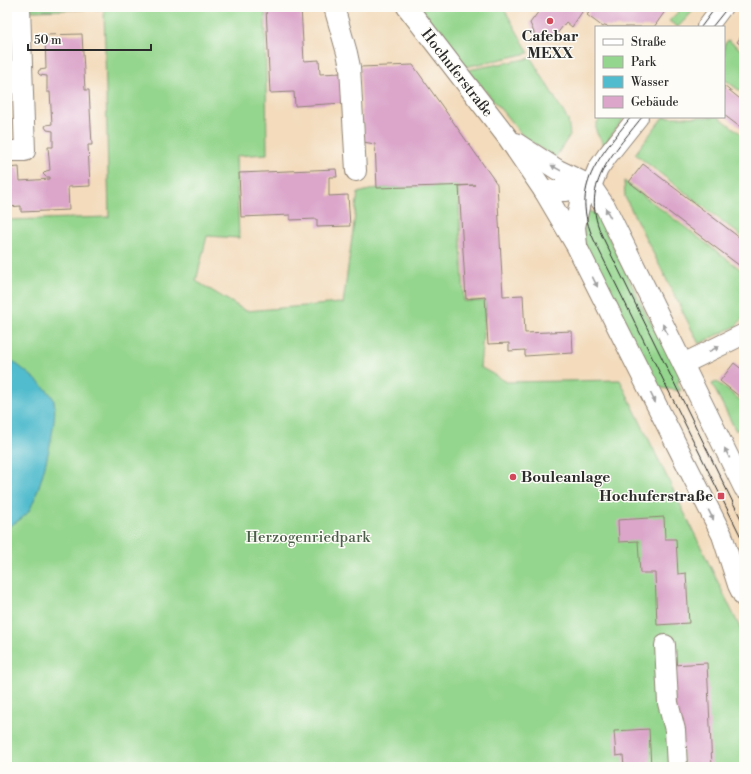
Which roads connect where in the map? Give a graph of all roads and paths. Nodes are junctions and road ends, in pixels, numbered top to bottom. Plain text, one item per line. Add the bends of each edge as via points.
1 (20, 7) edge
2 (334, 7) edge
3 (407, 7) edge
4 (722, 7) edge
5 (708, 26) edge
6 (637, 118) edge
7 (508, 138) junction
8 (7, 151) edge
9 (356, 171) dead end
10 (591, 186) junction
11 (544, 191) junction
12 (577, 247) junction
13 (744, 334) edge
14 (683, 364) junction
15 (744, 488) edge
16 (744, 597) edge
17 (665, 645) dead end
18 (677, 767) edge

1 - 8 street via 25,151
2 - 9 street via 350,67
3 - 7 street, Hochuferstraße
4 - 5 street
6 - 10 street via 604,160
10 -> 7 street, Hochuferstraße
7 - 11 street, Hochuferstraße
10 - 11 street via 566,191
10 - 12 street, Hochuferstraße via 580,202 575,227
14 -> 10 street, Hochuferstraße via 606,208
11 - 12 street, Hochuferstraße
12 -> 16 street, Hochuferstraße via 722,535
14 -> 13 street
15 -> 14 street, Hochuferstraße
17 - 18 street via 668,703 675,730

